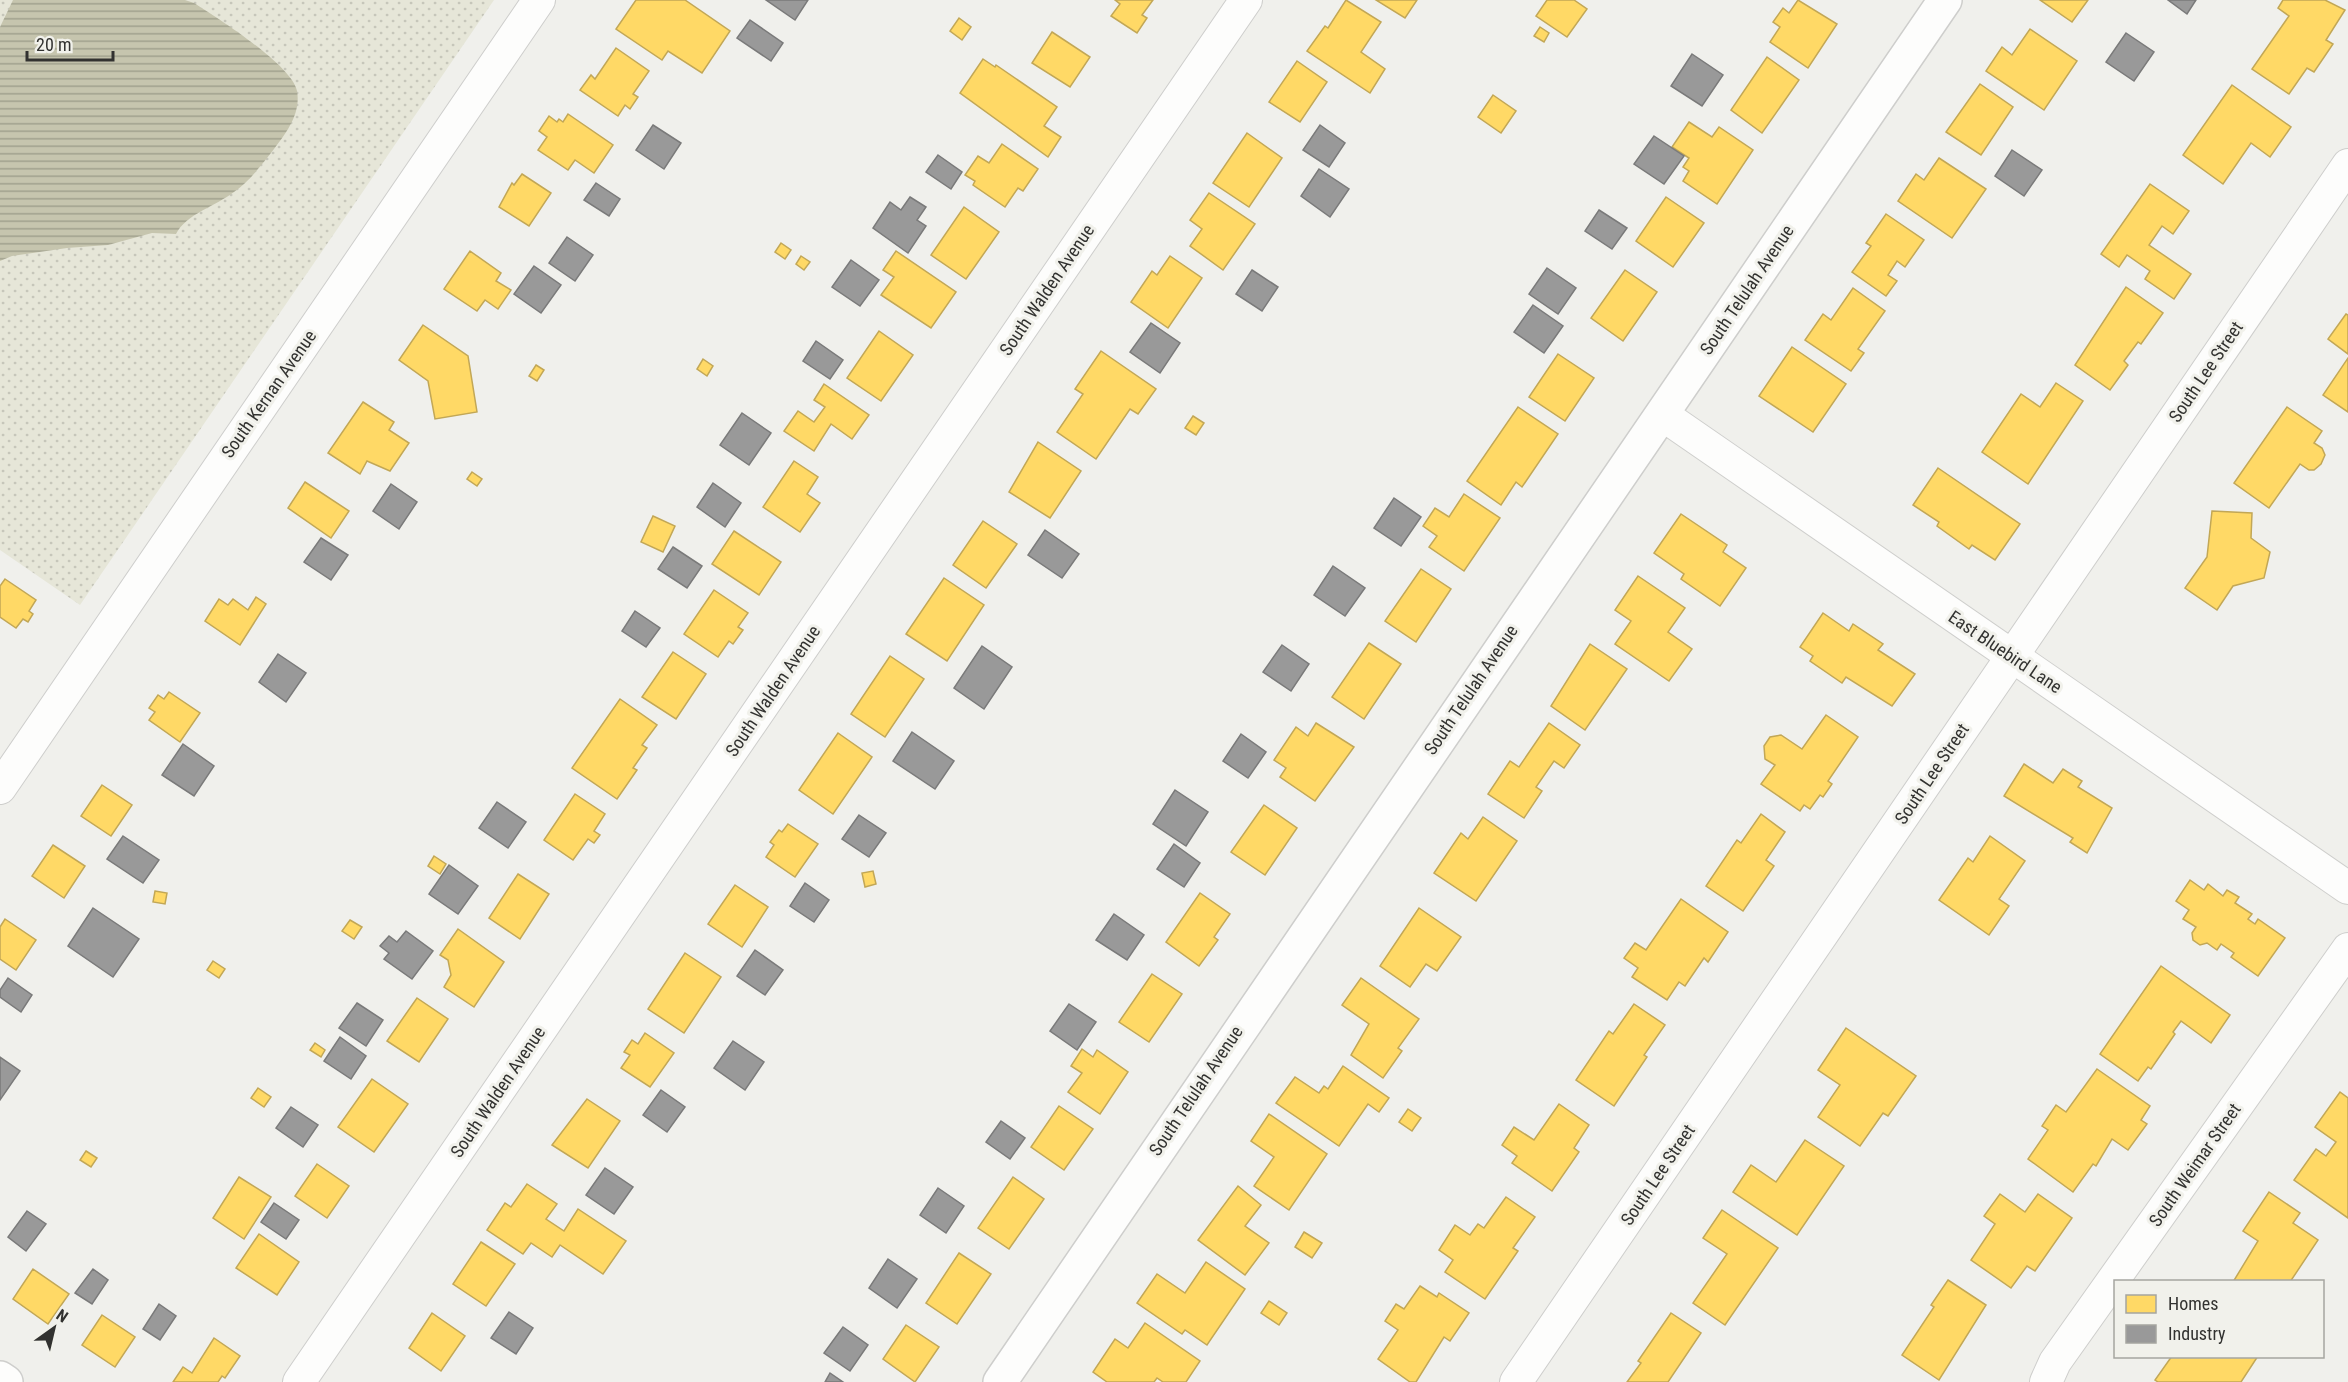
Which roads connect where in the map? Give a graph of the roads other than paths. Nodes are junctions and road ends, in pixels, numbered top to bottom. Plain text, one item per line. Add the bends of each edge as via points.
1 (539, 0) edge
2 (1246, 0) edge
3 (1945, 0) edge
4 (2348, 165) edge
5 (1663, 415) junction
6 (2012, 657) junction
7 (0, 788) edge
8 (2348, 888) edge
9 (2348, 949) edge
10 (0, 1378) edge
11 (6, 1382) edge
12 (299, 1382) edge
13 (999, 1382) edge
14 (1516, 1382) edge
15 (2046, 1382) edge

1 - 7 street, South Kernan Avenue
2 - 12 street, South Walden Avenue
3 - 5 street, South Telulah Avenue
4 - 6 street, South Lee Street
5 - 6 street, East Bluebird Lane
5 - 13 street, South Telulah Avenue
6 - 8 street, East Bluebird Lane
6 - 14 street, South Lee Street
9 - 15 street, South Weimar Street via 2055,1362
10 - 11 street

